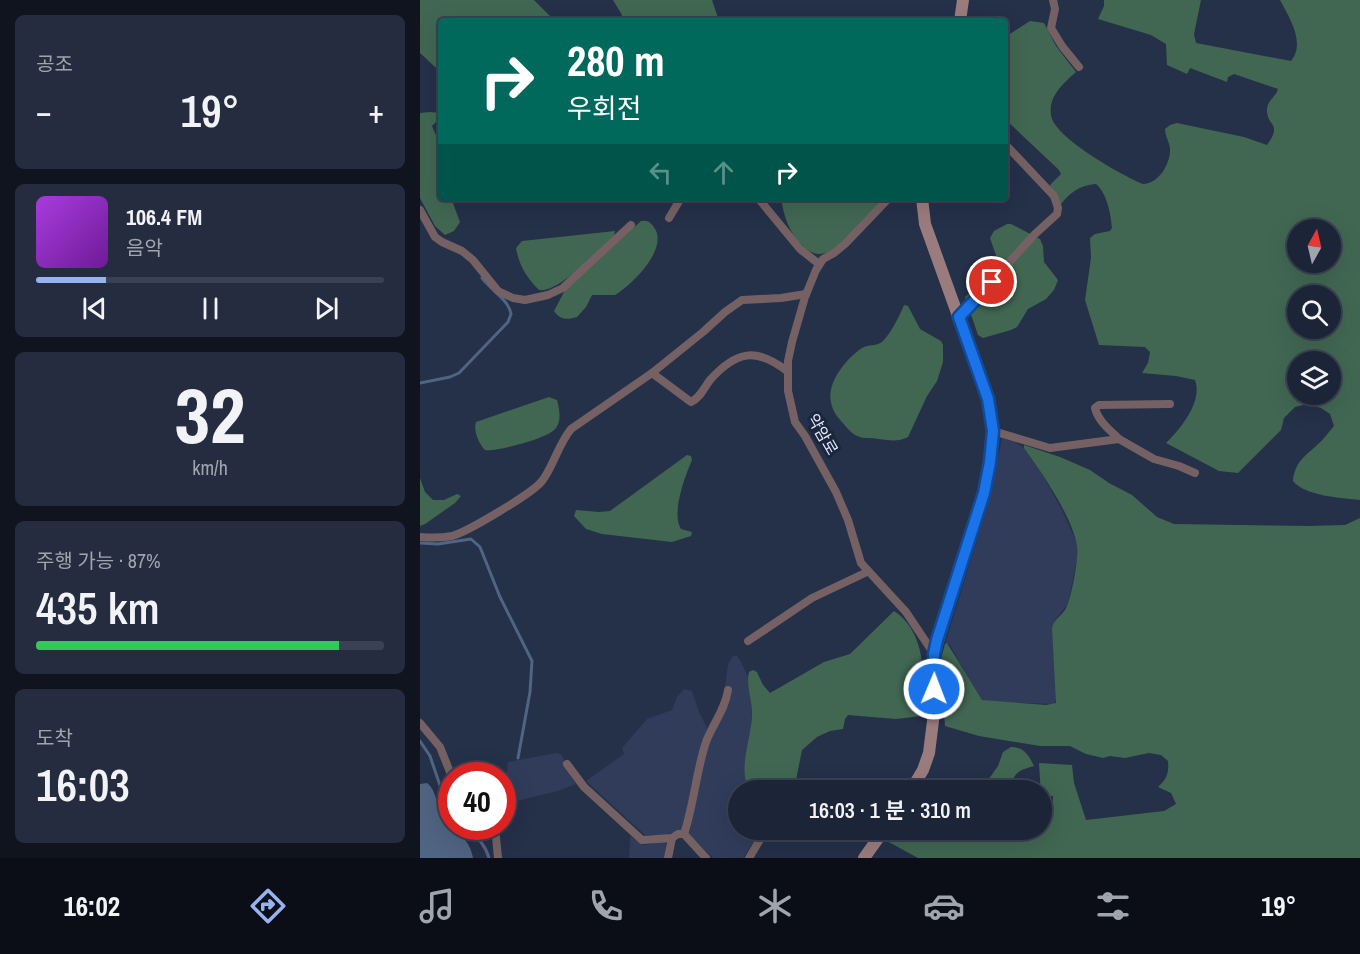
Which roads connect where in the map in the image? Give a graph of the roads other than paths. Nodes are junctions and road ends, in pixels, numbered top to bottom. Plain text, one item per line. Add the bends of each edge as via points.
1 (963, 0) edge
2 (1053, 0) edge
3 (960, 18) edge
4 (1079, 67) dead end
5 (1008, 147) edge
6 (679, 201) edge
7 (760, 201) edge
8 (886, 201) edge
9 (922, 201) edge
10 (420, 210) edge
11 (669, 218) dead end
12 (631, 225) dead end
13 (819, 264) junction
14 (806, 294) junction
15 (959, 317) junction
16 (787, 371) junction
17 (652, 373) junction
18 (1170, 404) dead end
19 (993, 431) junction
20 (1119, 438) junction
21 (1195, 473) dead end
22 (420, 537) edge
23 (867, 572) junction
24 (748, 642) dead end
25 (934, 654) junction
26 (728, 690) dead end
27 (420, 723) edge
28 (446, 762) edge
29 (567, 764) dead end
30 (916, 780) edge
31 (684, 834) junction
32 (672, 838) junction
33 (496, 840) edge
34 (762, 840) edge
35 (877, 840) edge
36 (498, 858) edge
37 (668, 858) edge
38 (706, 858) edge
39 (749, 858) edge
40 (864, 858) edge

1 - 3 street
2 - 4 street via 1051,28
5 - 15 street via 1054,196 1057,214
6 - 11 street
7 - 13 street via 800,249
8 - 13 street, 약암로 via 845,244
9 - 15 street via 926,224
10 - 12 street via 435,237 473,260 498,291 525,300 563,288
13 - 14 street, 약암로
14 - 16 street, 약암로
14 - 17 street via 735,304
15 - 19 street via 988,399
16 - 17 street via 764,356 741,356 710,380 691,402
16 - 23 street, 약암로 via 795,422 836,492
17 - 22 street via 571,429 544,479 529,493 468,531
18 - 20 street via 1099,405 1095,408 1097,414
19 - 20 street via 1050,448
19 - 25 street via 984,493
20 - 21 street via 1154,459
23 - 24 street via 812,598
23 - 25 street, 약암로 via 906,612
25 - 30 street via 933,733
26 - 31 street via 725,705 706,742
27 - 28 street via 440,747
29 - 32 street via 584,787 637,837
31 - 32 street
31 - 38 street
32 - 37 street
33 - 36 street
34 - 39 street
35 - 40 street

